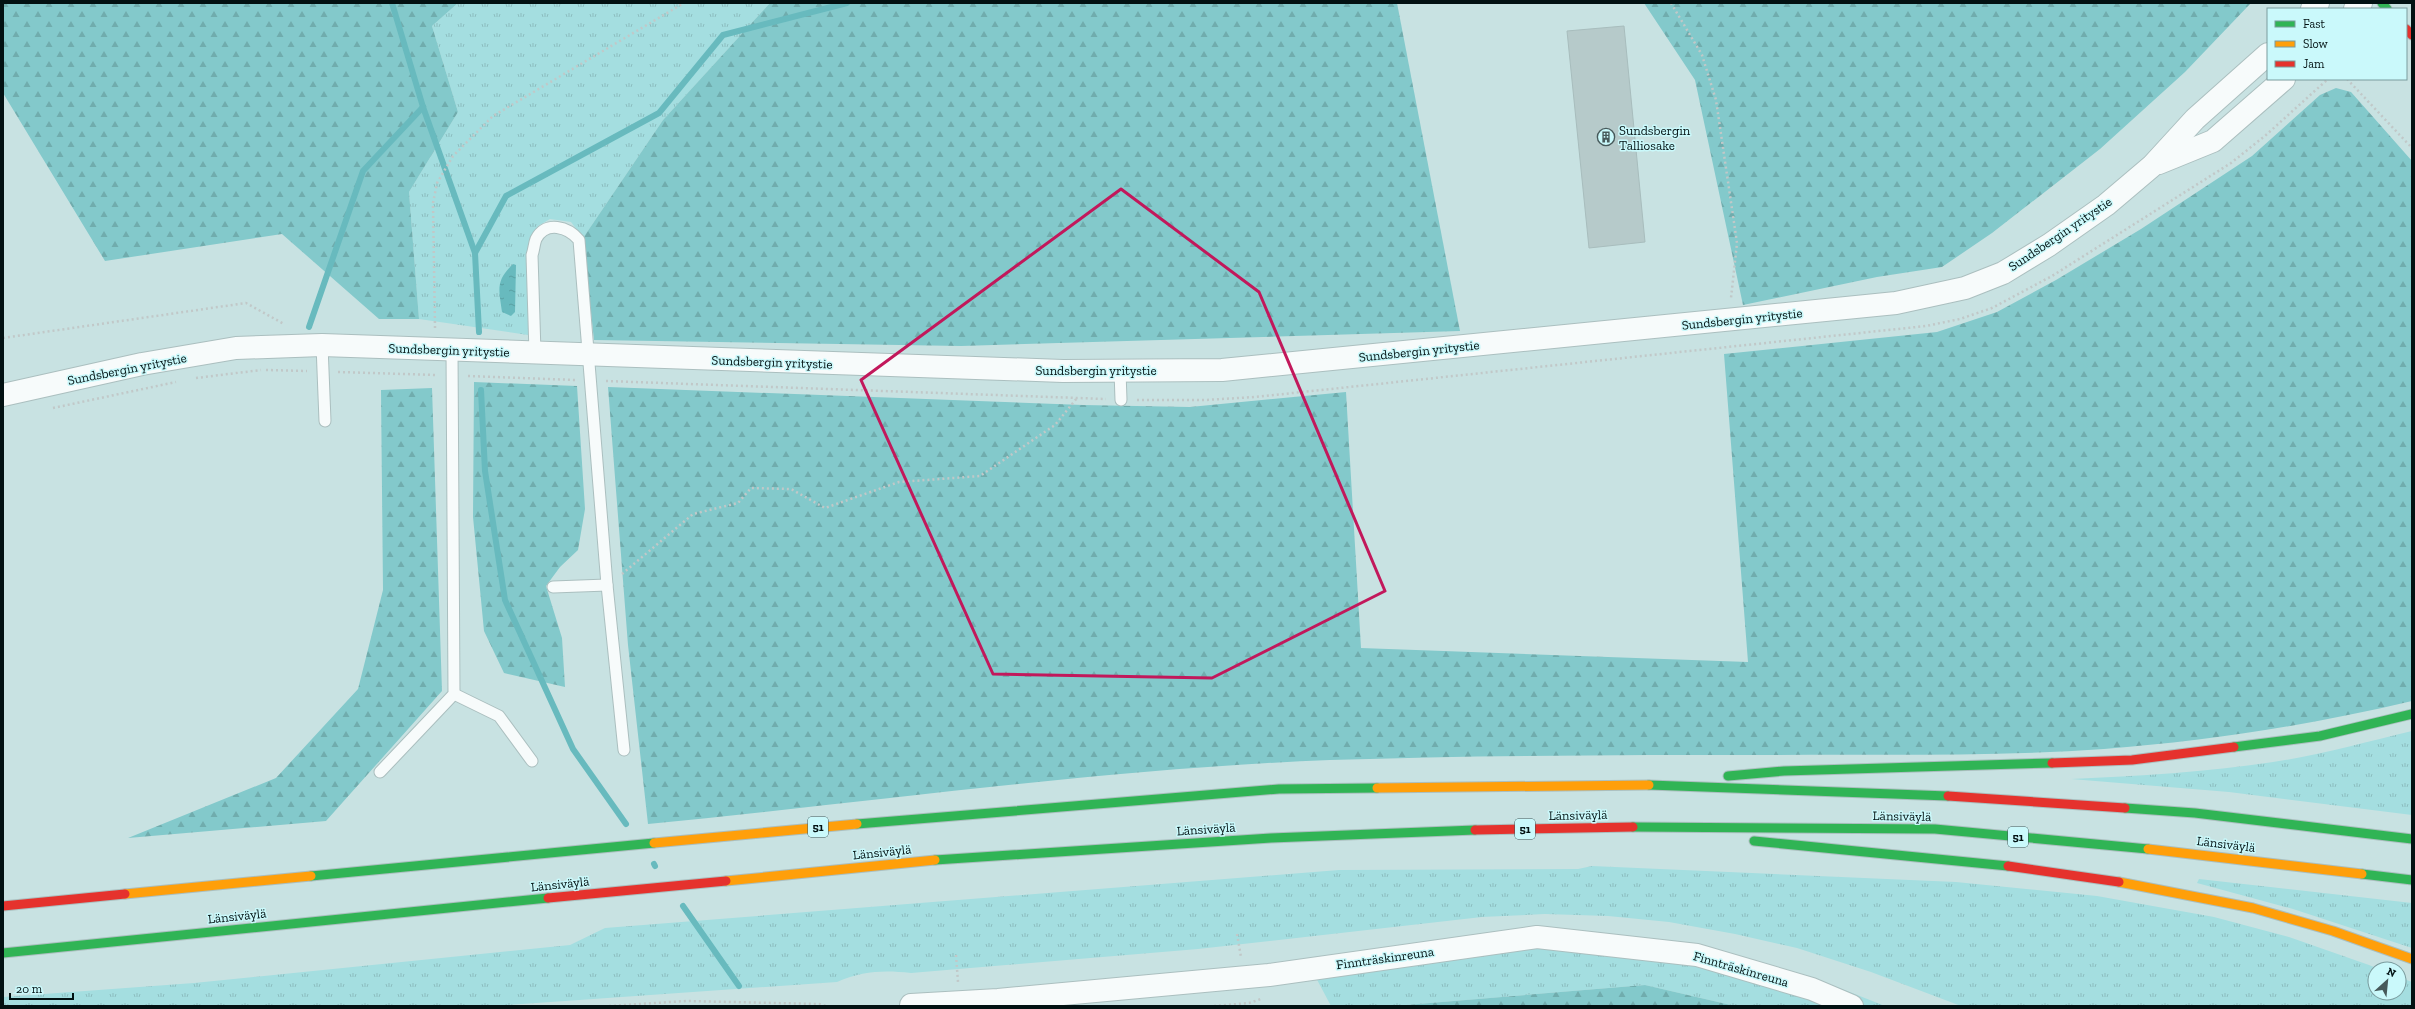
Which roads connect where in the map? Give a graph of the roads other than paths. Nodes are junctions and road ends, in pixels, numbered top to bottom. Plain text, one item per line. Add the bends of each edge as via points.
1 (2267, 55) edge
2 (2283, 80) edge
3 (2152, 166) junction
4 (322, 345) junction
5 (443, 349) junction
6 (535, 353) junction
7 (588, 355) junction
8 (1120, 371) junction
9 (3, 394) edge
10 (1121, 400) dead end
11 (325, 421) dead end
12 (607, 585) junction
13 (553, 587) dead end
14 (454, 694) junction
15 (2412, 714) edge
16 (624, 750) dead end
17 (532, 761) dead end
18 (380, 772) dead end
19 (1635, 784) junction
20 (1622, 827) junction
21 (1723, 838) dead end
22 (2412, 838) edge
23 (1747, 840) dead end
24 (2412, 880) edge
25 (3, 906) edge
26 (3, 953) edge
27 (2412, 959) edge
28 (911, 1005) dead end
29 (1852, 1006) edge

1 - 3 street, Sundsbergin yritystie via 2195,120
2 - 3 street, Sundsbergin yritystie via 2213,141
3 - 8 street, Sundsbergin yritystie via 2106,205 2003,273 1966,288 1932,297 1896,303 1222,370
4 - 5 street, Sundsbergin yritystie
4 - 9 street, Sundsbergin yritystie via 236,348 142,364
4 - 11 lane
5 - 6 street, Sundsbergin yritystie
5 - 14 lane
6 - 7 street, Sundsbergin yritystie
6 - 7 lane via 532,255 536,240 542,231 561,227 571,231 579,240
7 - 8 street, Sundsbergin yritystie
7 - 12 lane
8 - 10 lane
12 - 13 lane
12 - 16 lane
14 - 17 lane via 499,716
14 - 18 lane
15 - 19 main road via 2320,736 2132,760 1784,771
19 - 22 main road, Länsiväylä / 51 via 1939,795 2187,812
19 - 25 main road, Länsiväylä / 51 via 1279,789 946,815
20 - 21 main road
20 - 24 main road, Länsiväylä / 51 via 1935,829 2186,853
20 - 26 main road, Länsiväylä / 51 via 1428,831 1271,838 933,860
23 - 27 main road via 2147,885 2304,921
28 - 29 street, Finnträskinreuna via 998,1000 1269,975 1537,937 1697,955 1812,990

